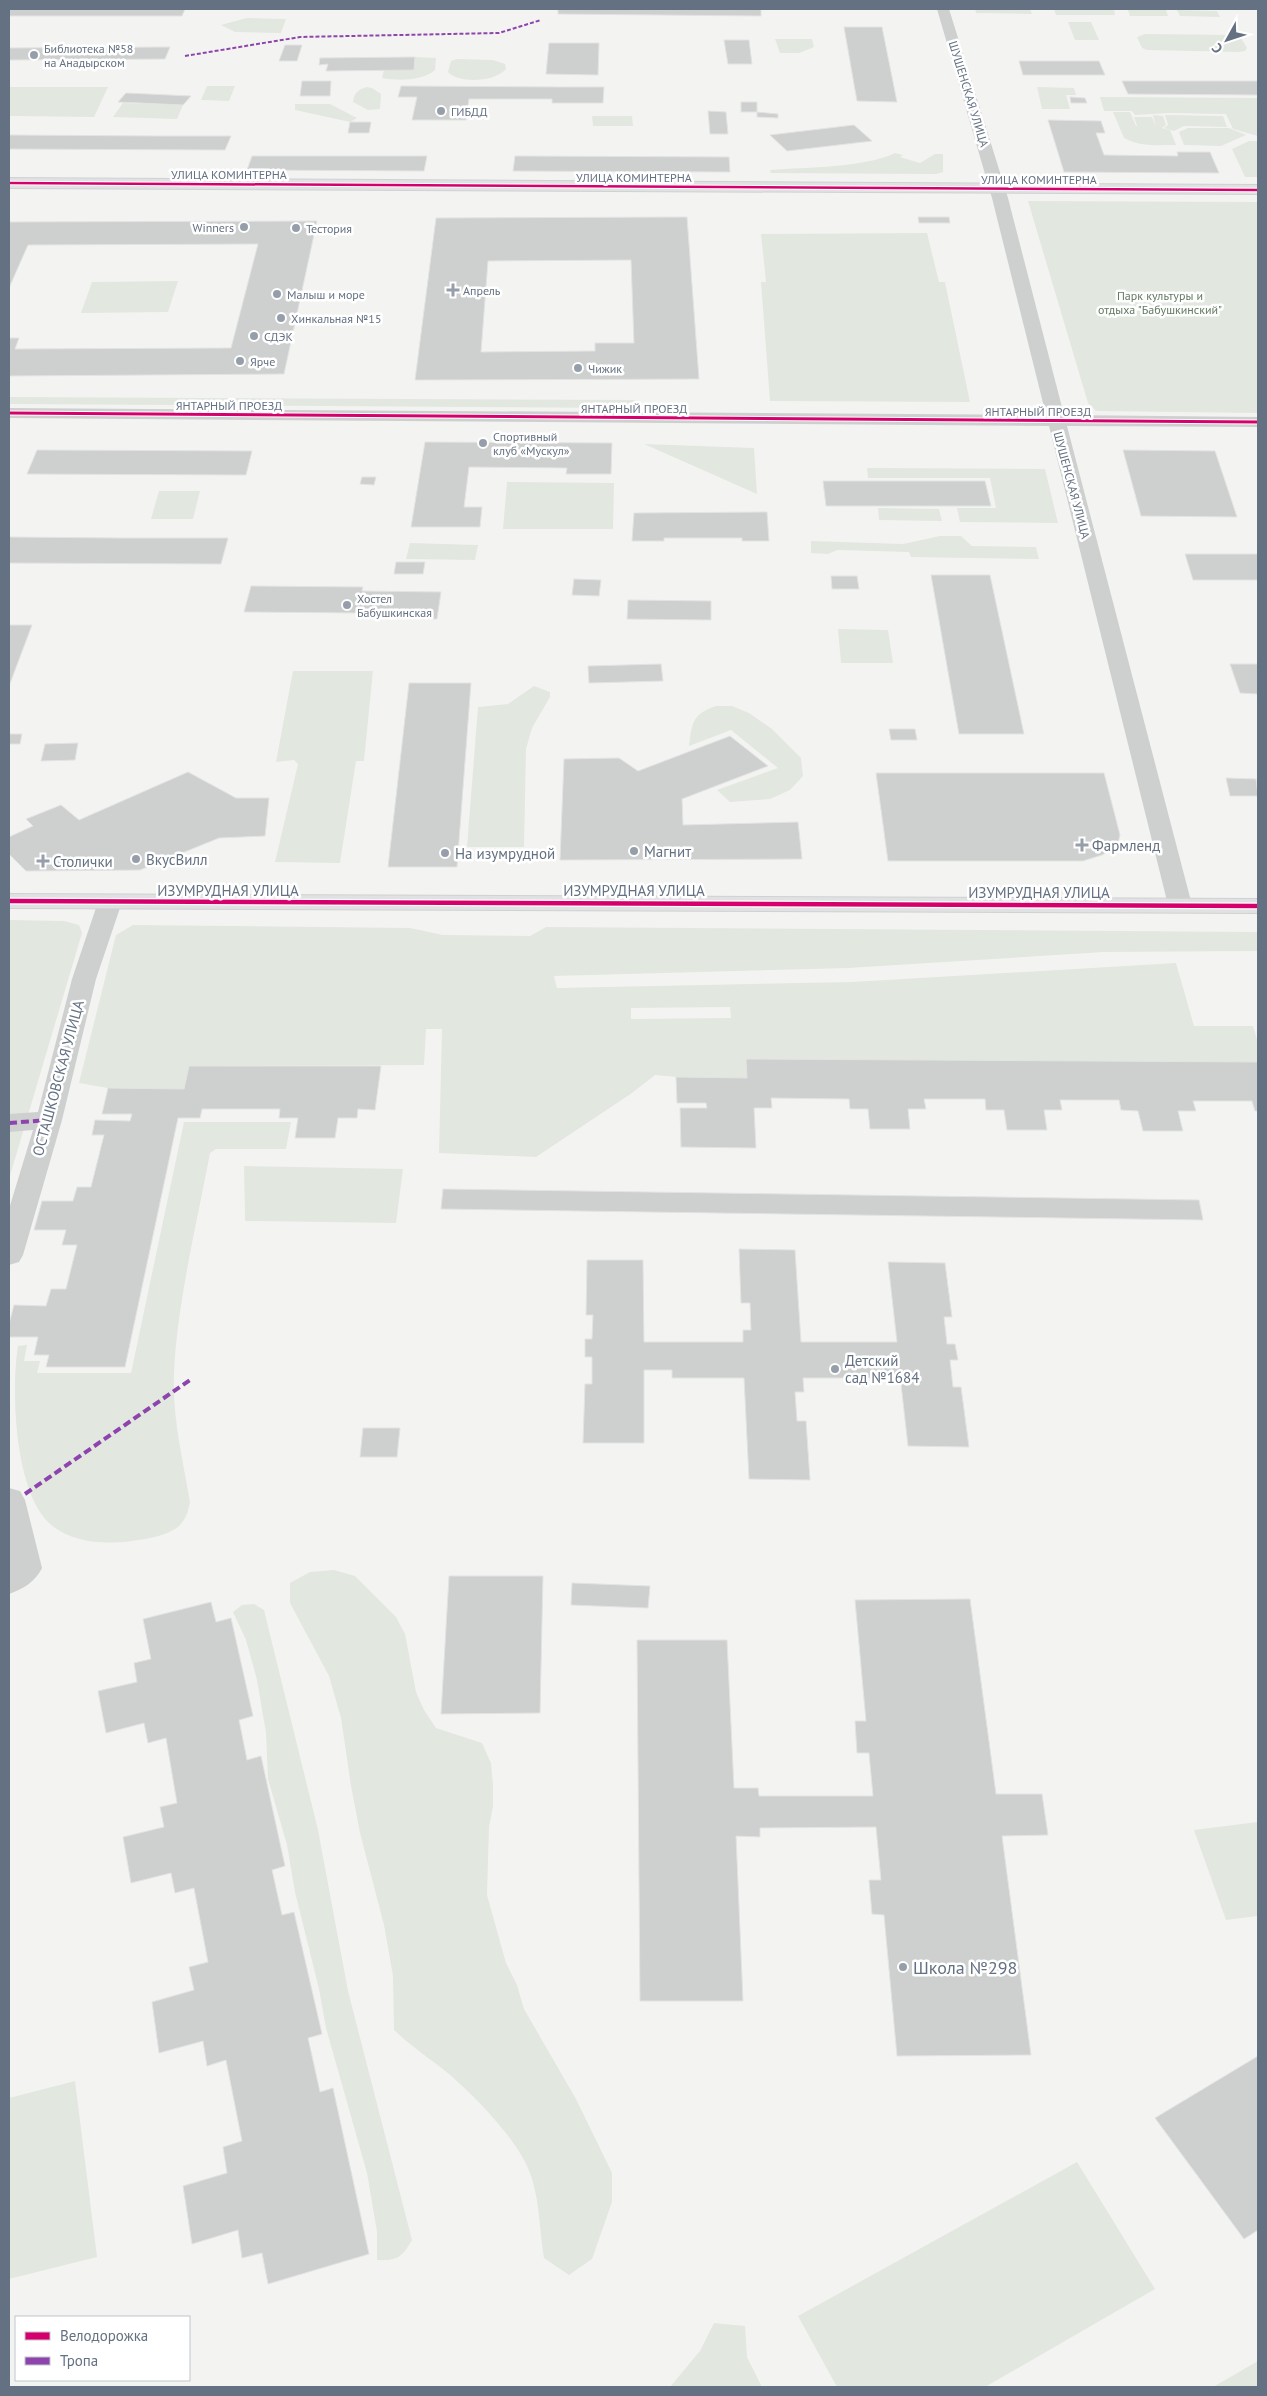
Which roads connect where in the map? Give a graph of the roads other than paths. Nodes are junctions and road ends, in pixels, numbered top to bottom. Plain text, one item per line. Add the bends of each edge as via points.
1 (943, 9) edge
2 (9, 183) edge
3 (997, 189) junction
4 (1258, 190) edge
5 (9, 414) edge
6 (1055, 421) junction
7 (1258, 422) edge
8 (9, 901) edge
9 (110, 902) junction
10 (1180, 905) junction
11 (1258, 906) edge
12 (49, 1120) junction
13 (9, 1123) edge
14 (9, 1255) edge
15 (9, 1500) edge
16 (9, 1581) edge

1 - 3 street, ШУШЕНСКАЯ УЛИЦА
2 - 3 street, УЛИЦА КОМИНТЕРНА
3 - 4 street, УЛИЦА КОМИНТЕРНА
3 - 6 street, ШУШЕНСКАЯ УЛИЦА
5 - 6 street, ЯНТАРНЫЙ ПРОЕЗД
6 - 7 street, ЯНТАРНЫЙ ПРОЕЗД
6 - 10 street, ШУШЕНСКАЯ УЛИЦА
8 - 9 street, ИЗУМРУДНАЯ УЛИЦА
9 - 10 street, ИЗУМРУДНАЯ УЛИЦА
9 - 12 street, ОСТАШКОВСКАЯ УЛИЦА via 84,979
10 - 11 street, ИЗУМРУДНАЯ УЛИЦА
12 - 13 street
12 - 14 street, ОСТАШКОВСКАЯ УЛИЦА
15 - 16 street via 26,1568

